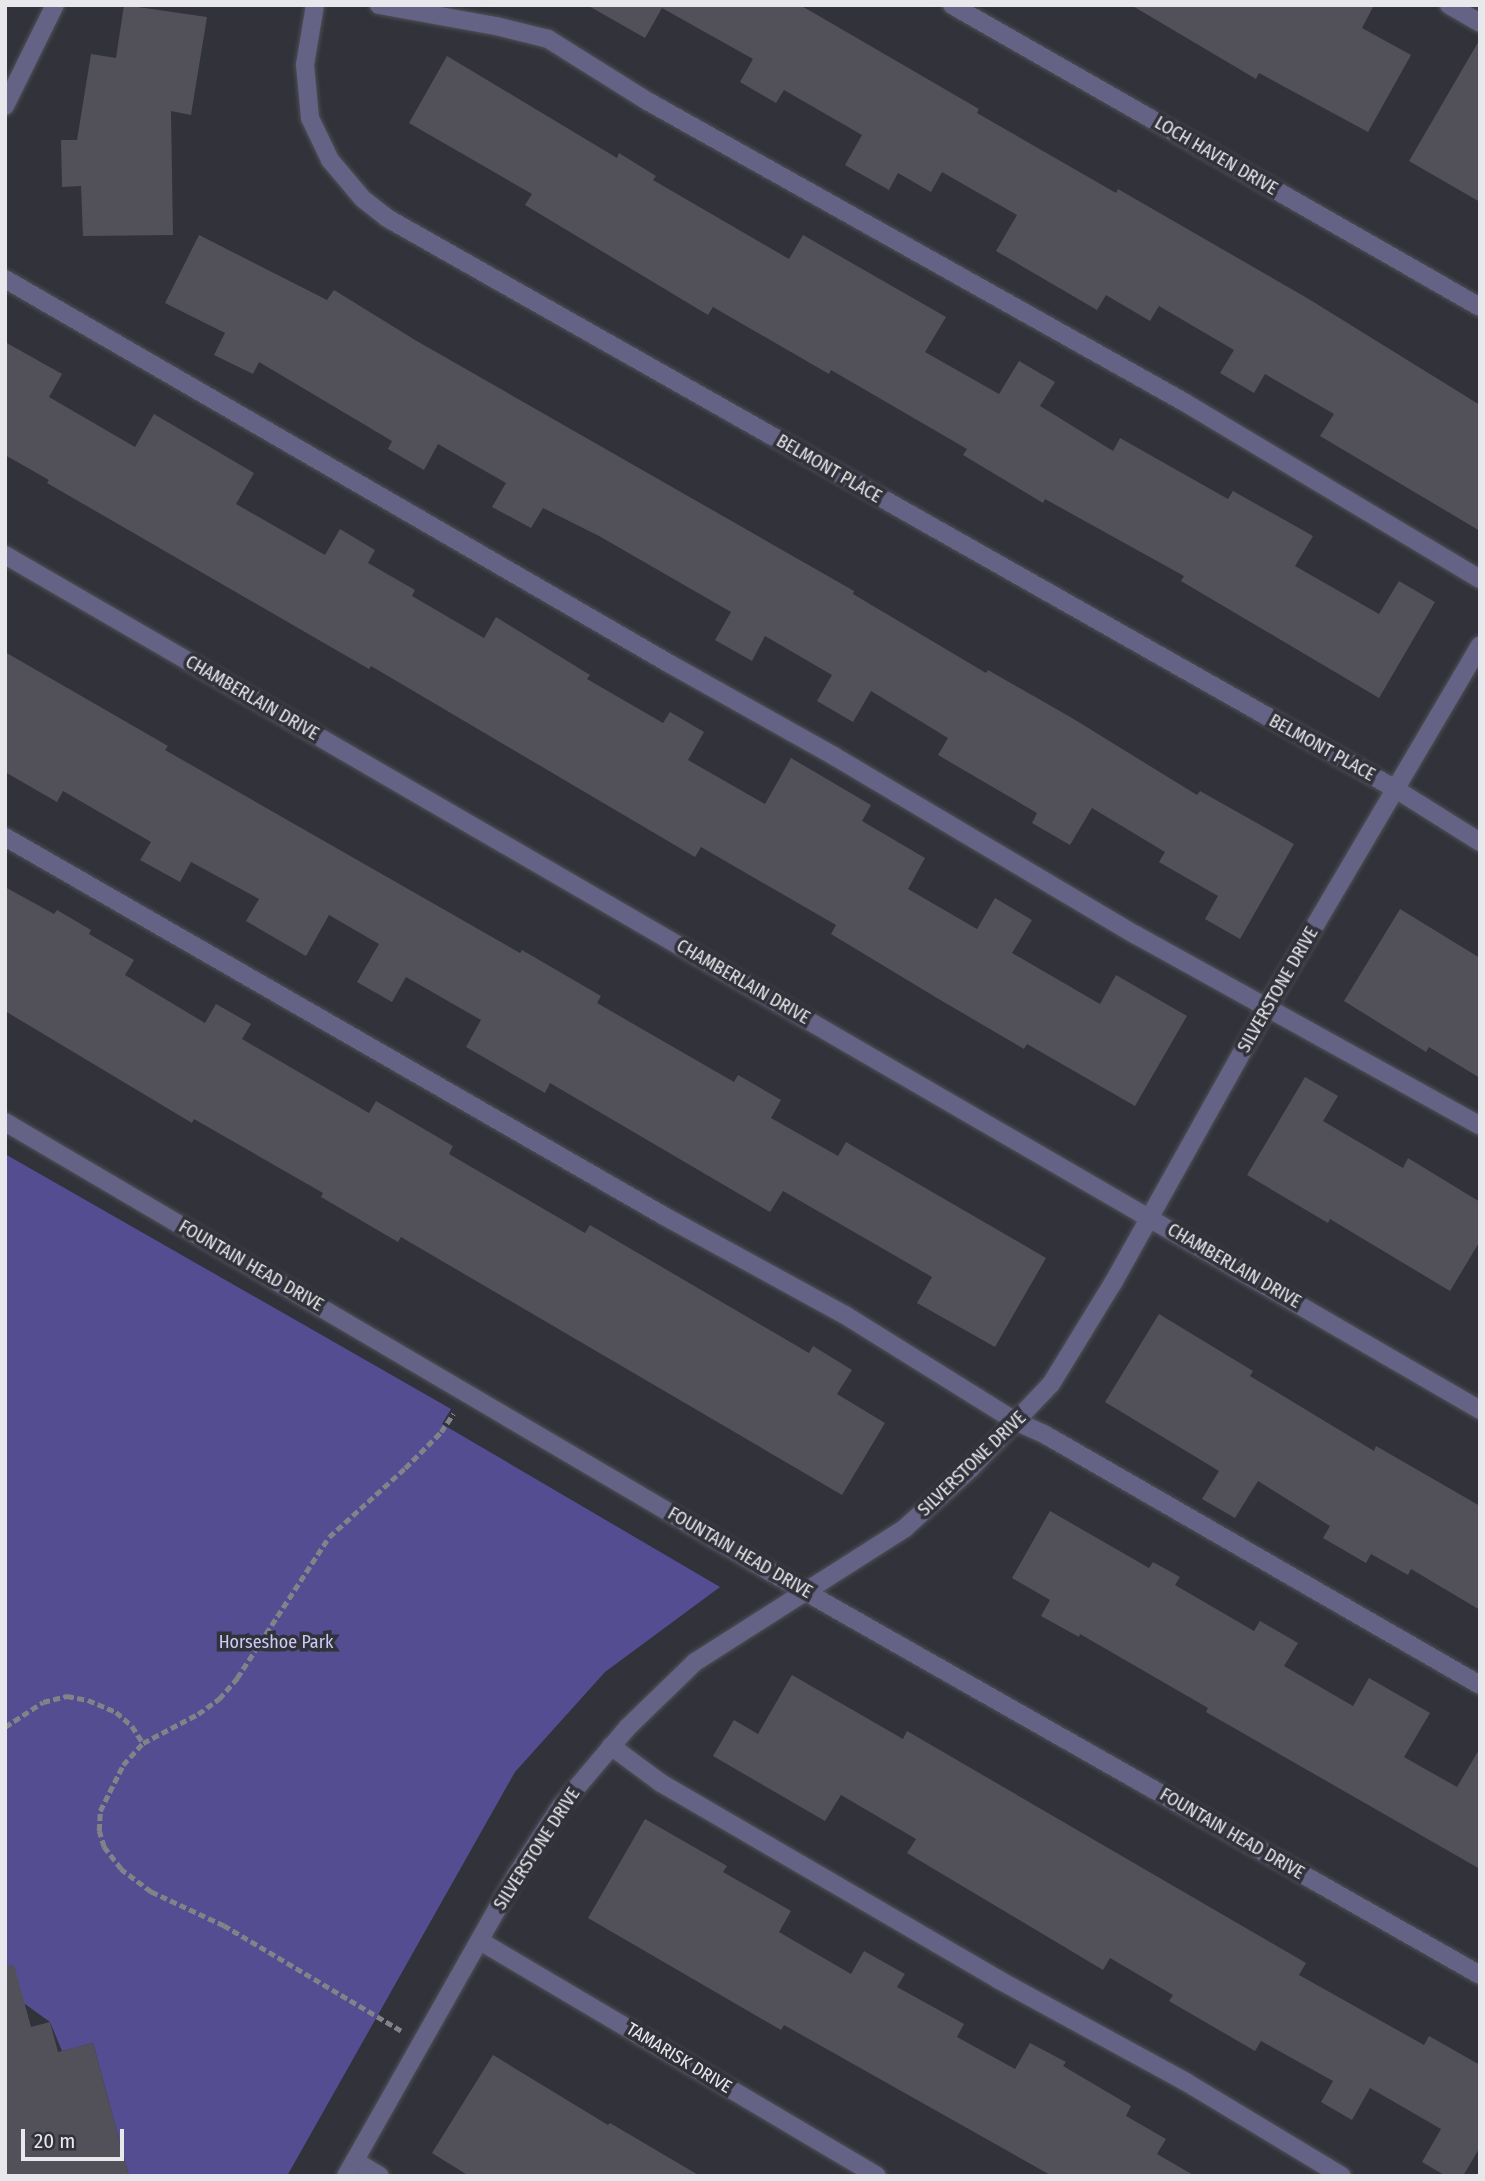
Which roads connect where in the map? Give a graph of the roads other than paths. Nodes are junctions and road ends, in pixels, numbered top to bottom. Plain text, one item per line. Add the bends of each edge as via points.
1 (55, 5) edge
2 (315, 5) edge
3 (379, 5) edge
4 (952, 5) edge
5 (1449, 5) edge
6 (1480, 23) edge
7 (5, 106) edge
8 (5, 279) edge
9 (1480, 307) edge
10 (5, 555) edge
11 (1480, 579) edge
12 (1480, 645) edge
13 (1397, 790) junction
14 (5, 838) edge
15 (1480, 842) edge
16 (1267, 1007) junction
17 (5, 1122) edge
18 (1480, 1126) edge
19 (1149, 1217) junction
20 (1480, 1409) edge
21 (1017, 1422) junction
22 (806, 1592) junction
23 (1480, 1685) edge
24 (611, 1746) junction
25 (480, 1941) junction
26 (1480, 1975) edge
27 (350, 2168) edge
28 (380, 2176) edge
29 (877, 2176) edge
30 (1342, 2176) edge

1 - 7 street
2 - 13 street, BELMONT PLACE via 305,65 310,118 330,160 363,199 387,218
3 - 11 street via 548,39 649,102 1184,402
4 - 9 street, LOCH HAVEN DRIVE
5 - 6 street
8 - 16 street
10 - 19 street, CHAMBERLAIN DRIVE
12 - 13 street, SILVERSTONE DRIVE
13 - 15 street, BELMONT PLACE
13 - 16 street, SILVERSTONE DRIVE
14 - 21 street via 845,1315
16 - 18 street
16 - 19 street, SILVERSTONE DRIVE
17 - 22 street, FOUNTAIN HEAD DRIVE
19 - 20 street, CHAMBERLAIN DRIVE
19 - 21 street, SILVERSTONE DRIVE via 1051,1384
21 - 22 street, SILVERSTONE DRIVE via 905,1528
21 - 23 street
22 - 24 street, SILVERSTONE DRIVE via 695,1662
22 - 26 street, FOUNTAIN HEAD DRIVE
24 - 25 street, SILVERSTONE DRIVE via 561,1806
24 - 30 street via 661,1783
25 - 27 street, SILVERSTONE DRIVE
25 - 29 street, TAMARISK DRIVE
27 - 28 street

